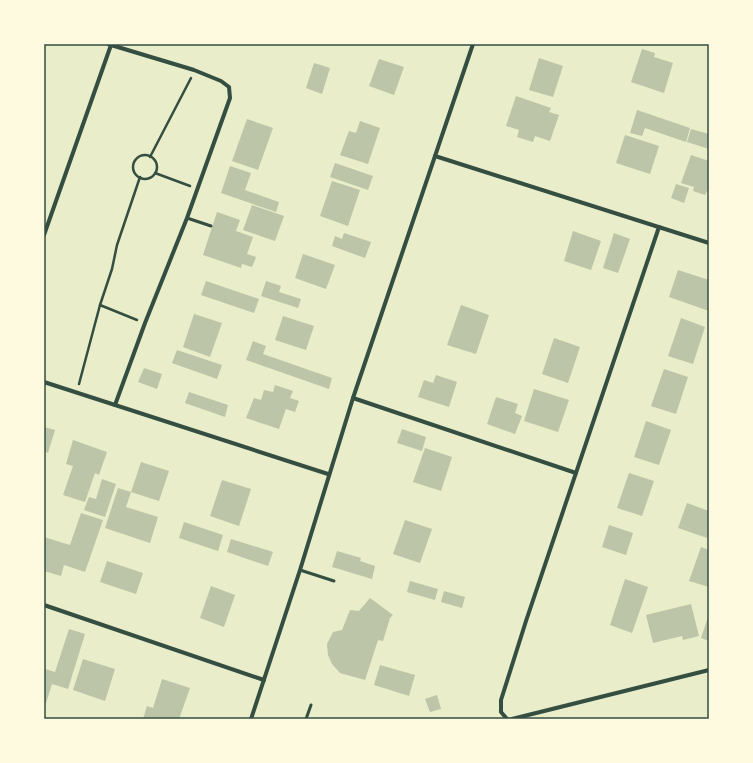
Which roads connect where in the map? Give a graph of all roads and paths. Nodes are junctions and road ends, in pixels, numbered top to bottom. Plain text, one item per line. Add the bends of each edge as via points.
1 (109, 44) edge
2 (473, 44) edge
3 (194, 70) junction
4 (435, 156) junction
5 (150, 157) junction
6 (155, 173) junction
7 (140, 177) junction
8 (197, 189) junction
9 (187, 218) junction
10 (211, 226) dead end
11 (659, 227) junction
12 (44, 234) edge
13 (709, 243) edge
14 (100, 305) junction
15 (146, 323) junction
16 (44, 382) edge
17 (77, 393) junction
18 (353, 398) junction
19 (115, 405) junction
20 (576, 473) junction
21 (328, 474) junction
22 (300, 570) junction
23 (334, 581) dead end
24 (44, 605) edge
25 (709, 670) edge
26 (264, 680) junction
27 (311, 704) dead end
28 (251, 719) edge
29 (306, 719) edge
30 (507, 719) edge
31 (512, 719) edge

1 - 3 street
1 - 12 street
2 - 4 street
3 - 5 path
3 - 8 street via 230,87 230,98
4 - 11 street
4 - 18 street
5 - 6 path via 156,163
5 - 7 path via 141,156 134,162 134,171
6 - 7 path via 149,178
6 - 8 path
7 - 14 path
8 - 9 street
9 - 10 lane
9 - 15 street
11 - 13 street
11 - 20 street
14 - 15 path
14 - 17 path
15 - 19 street
16 - 17 street
17 - 19 street
18 - 20 street
18 - 21 street
19 - 21 street
20 - 30 street via 501,700 501,712
21 - 22 street
22 - 23 lane
22 - 26 street
24 - 26 street
25 - 31 street
26 - 28 street
27 - 29 lane

